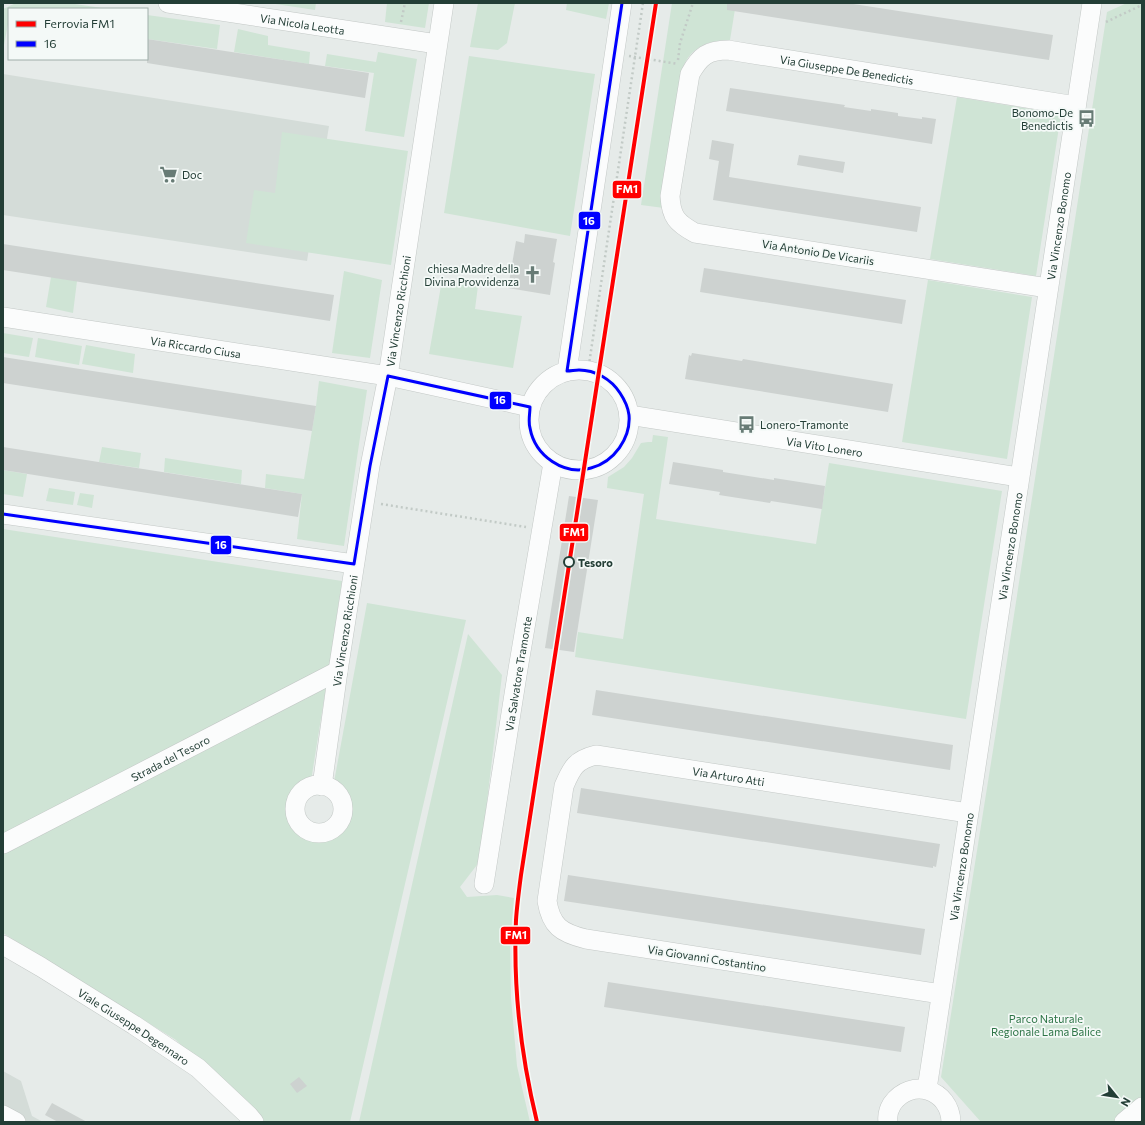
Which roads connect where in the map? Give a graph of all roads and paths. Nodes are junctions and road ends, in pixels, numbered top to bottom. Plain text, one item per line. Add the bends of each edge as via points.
1 (168, 3) edge
2 (444, 3) edge
3 (622, 3) edge
4 (643, 3) edge
5 (693, 3) edge
6 (1092, 3) edge
7 (1142, 5) edge
8 (1087, 31) junction
9 (437, 44) junction
10 (635, 57) junction
11 (686, 65) junction
12 (1076, 106) junction
13 (680, 136) joint
14 (1048, 288) junction
15 (3, 317) edge
16 (567, 371) junction
17 (588, 371) junction
18 (388, 376) junction
19 (530, 407) junction
20 (629, 415) junction
21 (553, 463) junction
22 (1020, 477) junction
23 (365, 501) junction
24 (3, 514) edge
25 (542, 529) junction
26 (354, 564) junction
27 (338, 671) junction
28 (322, 786) dead end
29 (968, 813) junction
30 (3, 844) edge
31 (555, 847) joint
32 (484, 884) dead end
33 (3, 945) edge
34 (941, 994) junction
35 (927, 1090) junction
36 (1142, 1107) edge
37 (3, 1115) edge
38 (16, 1122) edge
39 (254, 1122) edge
40 (888, 1122) edge
41 (951, 1122) edge
42 (1124, 1122) edge

1 - 9 street, Via Nicola Leotta
2 - 9 street, Via Vincenzo Ricchioni
3 - 16 street
4 - 10 path
5 - 11 path via 680,43
6 - 8 street, Via Vincenzo Bonomo
7 - 8 path
8 - 12 street, Via Vincenzo Bonomo
9 - 18 street, Via Vincenzo Ricchioni
10 - 11 path
10 - 17 path
11 - 12 street, Via Giuseppe De Benedictis via 696,63 706,54 717,50 728,50
11 - 13 street, Via Giuseppe De Benedictis via 690,74
12 - 14 street, Via Vincenzo Bonomo
13 - 14 street, Via Antonio De Vicariis via 670,196 671,206 674,217 695,233
14 - 22 street, Via Vincenzo Bonomo
15 - 18 street, Via Riccardo Ciusa
16 - 17 street
16 - 19 street via 544,384
17 - 20 street via 609,380 619,390
18 - 19 street, Via Riccardo Ciusa
18 - 23 street, Via Vincenzo Ricchioni
19 - 21 street via 532,439
20 - 21 street via 627,432 621,446 611,458 598,466 583,470
20 - 22 street, Via Vito Lonero
21 - 25 street, Via Salvatore Tramonte
22 - 29 street, Via Vincenzo Bonomo
23 - 25 path
23 - 26 street, Via Vincenzo Ricchioni
24 - 26 street
25 - 32 street, Via Salvatore Tramonte
26 - 27 street, Via Vincenzo Ricchioni
27 - 28 street, Via Vincenzo Ricchioni
27 - 30 street, Strada del Tesoro
29 - 31 street, Via Arturo Atti via 596,755 586,758 569,773 564,786
29 - 34 street, Via Vincenzo Bonomo
31 - 34 street, Via Giovanni Costantino via 547,901 549,912 560,930 572,936
33 - 39 street, Viale Giuseppe Degennaro via 134,1025 198,1068
34 - 35 street, Via Vincenzo Bonomo
35 - 40 street via 916,1089 896,1098 890,1108
35 - 41 street via 943,1099 948,1106
36 - 42 street
37 - 38 street

